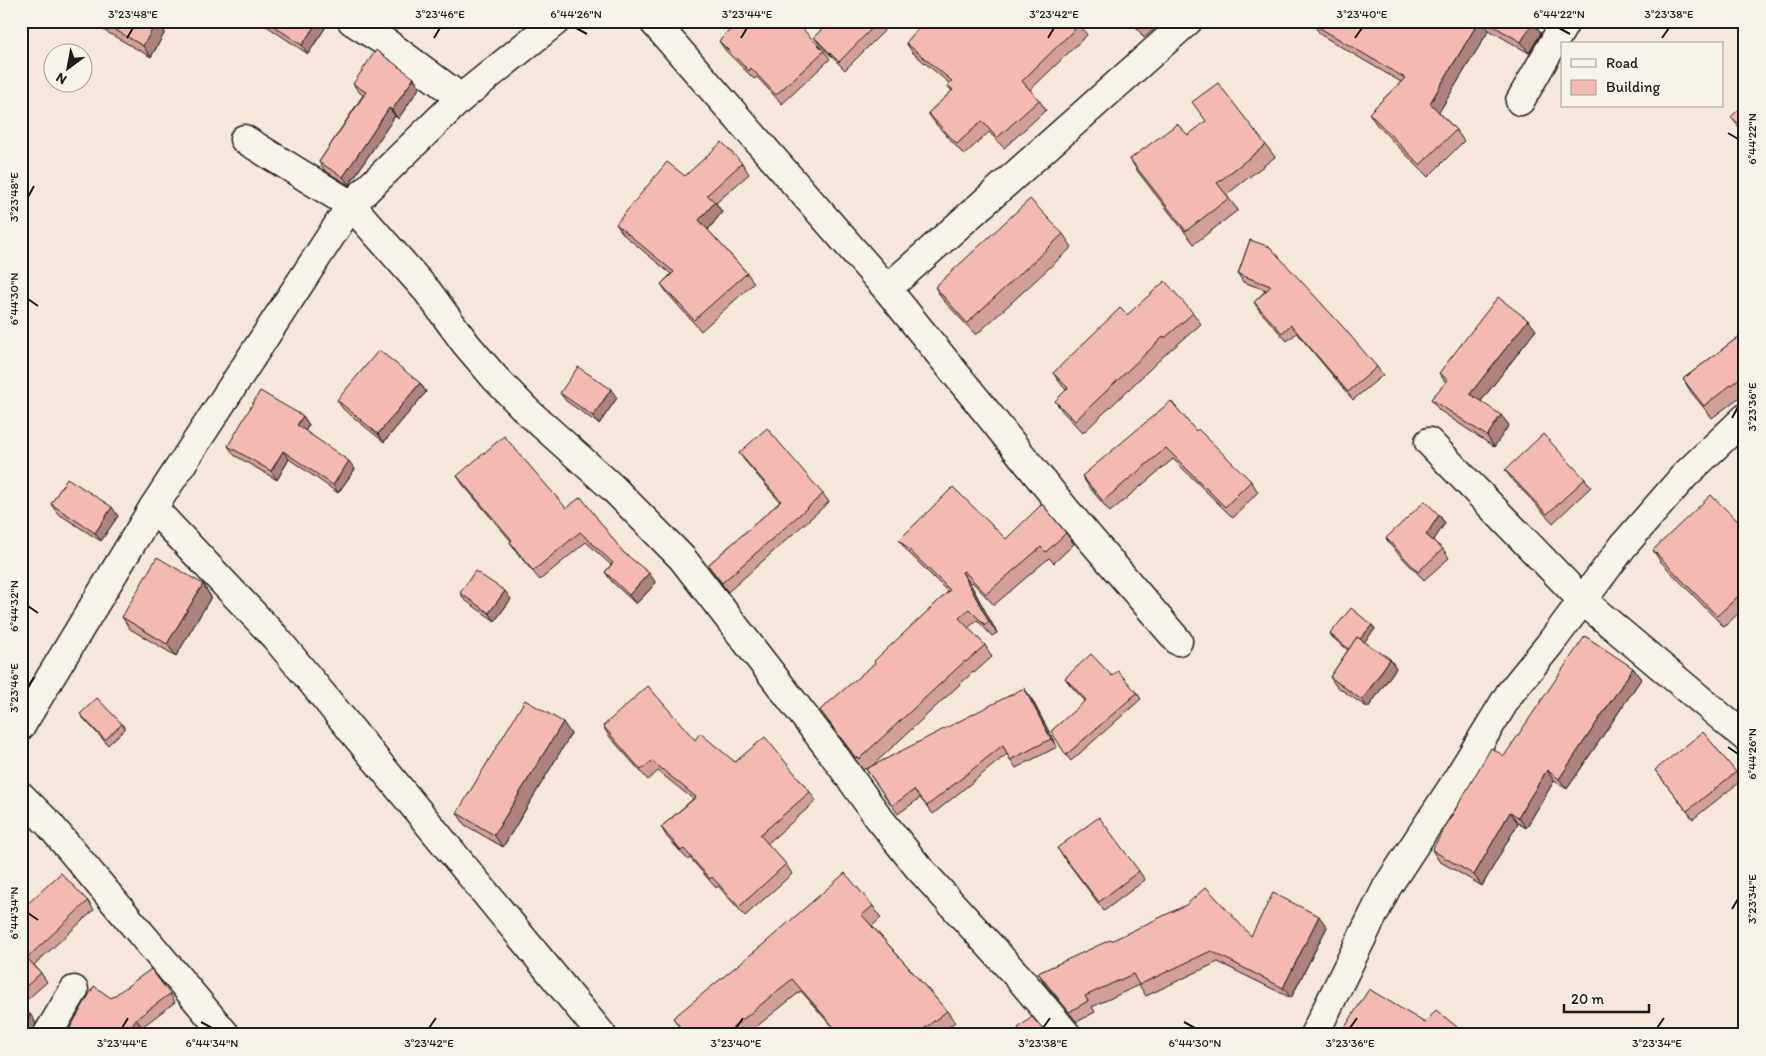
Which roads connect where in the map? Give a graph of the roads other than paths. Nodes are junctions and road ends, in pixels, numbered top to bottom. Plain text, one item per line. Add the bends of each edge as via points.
1 (352, 21) edge
2 (556, 21) edge
3 (653, 21) edge
4 (1188, 21) edge
5 (1566, 21) edge
6 (461, 98) junction
7 (1520, 101) dead end
8 (244, 139) dead end
9 (351, 205) junction
10 (887, 289) junction
11 (1745, 418) edge
12 (1429, 442) dead end
13 (153, 508) junction
14 (1582, 600) junction
15 (1178, 641) dead end
16 (21, 726) edge
17 (1745, 737) edge
18 (21, 796) edge
19 (74, 990) dead end
20 (47, 1035) edge
21 (226, 1035) edge
22 (602, 1035) edge
23 (1067, 1035) edge
24 (1314, 1035) edge

1 - 6 street
2 - 6 street
3 - 10 street
4 - 10 street
5 - 7 street
6 - 9 street
8 - 9 street
9 - 13 street
9 - 23 street via 428,292 495,378 613,488 682,558 884,825
10 - 15 street via 1065,509
11 - 14 street via 1685,475 1624,544
12 - 14 street
13 - 16 street
13 - 22 street via 275,637
14 - 17 street
14 - 24 street via 1510,693 1387,887
18 - 21 street via 49,824
19 - 20 street

